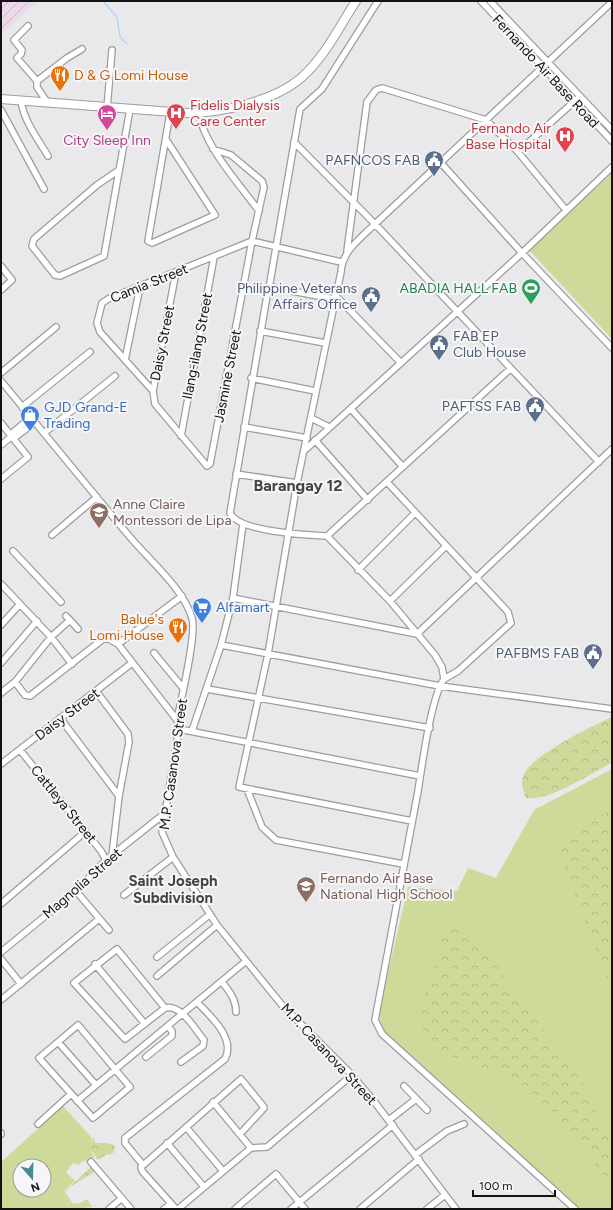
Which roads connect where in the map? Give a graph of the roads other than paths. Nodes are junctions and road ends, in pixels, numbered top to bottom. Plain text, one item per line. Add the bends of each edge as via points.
1 (356, 1) edge
2 (378, 1) edge
3 (481, 1) edge
4 (491, 2) edge
5 (612, 2) edge
6 (486, 7) junction
7 (499, 10) junction
8 (493, 14) junction
9 (28, 26) dead end
10 (82, 49) dead end
11 (112, 50) dead end
12 (549, 63) junction
13 (544, 68) junction
14 (37, 81) junction
15 (580, 96) junction
16 (1, 99) edge
17 (22, 100) junction
18 (575, 101) junction
19 (47, 102) junction
20 (107, 108) junction
21 (130, 109) junction
22 (1, 110) edge
23 (170, 113) junction
24 (199, 113) junction
25 (486, 120) junction
26 (612, 130) edge
27 (611, 138) edge
28 (167, 141) junction
29 (294, 142) junction
30 (213, 149) junction
31 (518, 152) junction
32 (48, 156) dead end
33 (441, 163) junction
34 (612, 167) edge
35 (119, 170) junction
36 (44, 189) dead end
37 (354, 203) junction
38 (566, 210) junction
39 (259, 212) junction
40 (375, 224) junction
41 (252, 241) junction
42 (275, 246) junction
43 (347, 251) junction
44 (522, 253) junction
45 (214, 257) junction
46 (341, 262) junction
47 (1, 266) edge
48 (176, 272) junction
49 (140, 287) junction
50 (269, 288) junction
51 (1, 290) edge
52 (334, 297) junction
53 (456, 312) junction
54 (56, 327) dead end
55 (260, 331) junction
56 (325, 343) junction
57 (612, 348) edge
58 (90, 352) dead end
59 (125, 360) junction
60 (401, 363) junction
61 (510, 369) junction
62 (1, 372) edge
63 (115, 376) dead end
64 (252, 378) junction
65 (1, 381) edge
66 (153, 391) junction
67 (315, 391) junction
68 (22, 407) junction
69 (351, 409) junction
70 (311, 418) junction
71 (33, 420) junction
72 (1, 423) edge
73 (244, 427) junction
74 (329, 427) junction
75 (44, 433) junction
76 (12, 436) junction
77 (181, 436) junction
78 (307, 438) junction
79 (315, 440) junction
80 (1, 444) edge
81 (612, 449) edge
82 (305, 450) junction
83 (599, 462) junction
84 (403, 467) junction
85 (236, 474) junction
86 (1, 479) edge
87 (387, 482) junction
88 (297, 483) junction
89 (98, 497) junction
90 (368, 500) junction
91 (415, 512) junction
92 (243, 524) junction
93 (289, 533) junction
94 (52, 535) dead end
95 (327, 536) junction
96 (446, 546) junction
97 (13, 551) dead end
98 (358, 570) junction
99 (476, 579) junction
100 (1, 585) edge
101 (182, 596) junction
102 (233, 598) junction
103 (61, 602) dead end
104 (390, 602) junction
105 (20, 604) junction
106 (277, 607) junction
107 (37, 621) junction
108 (1, 625) edge
109 (78, 629) dead end
110 (417, 634) junction
111 (51, 637) junction
112 (118, 644) junction
113 (221, 645) junction
114 (154, 653) dead end
115 (268, 654) junction
116 (1, 663) edge
117 (132, 663) junction
118 (72, 664) junction
119 (444, 679) junction
120 (15, 682) junction
121 (440, 686) junction
122 (183, 688) junction
123 (206, 689) junction
124 (96, 691) junction
125 (1, 693) edge
126 (259, 697) junction
127 (612, 709) edge
128 (60, 718) junction
129 (177, 720) junction
130 (430, 728) junction
131 (179, 729) junction
132 (192, 731) junction
133 (249, 742) junction
134 (20, 750) junction
135 (1, 764) edge
136 (420, 776) junction
137 (247, 789) junction
138 (119, 796) junction
139 (164, 814) junction
140 (412, 821) junction
141 (85, 832) junction
142 (112, 856) junction
143 (173, 857) junction
144 (106, 860) junction
145 (403, 864) junction
146 (76, 891) junction
147 (124, 895) dead end
148 (1, 904) edge
149 (209, 915) junction
150 (99, 919) junction
151 (218, 925) junction
152 (109, 930) dead end
153 (1, 952) edge
154 (157, 957) dead end
155 (1, 959) edge
156 (246, 961) junction
157 (95, 964) junction
158 (157, 976) dead end
159 (222, 982) junction
160 (22, 984) junction
161 (1, 1000) edge
162 (198, 1003) junction
163 (165, 1008) junction
164 (236, 1012) dead end
165 (183, 1014) junction
166 (144, 1024) junction
167 (168, 1027) junction
168 (58, 1042) junction
169 (146, 1057) dead end
170 (181, 1062) dead end
171 (115, 1070) junction
172 (352, 1075) junction
173 (96, 1085) junction
174 (404, 1086) dead end
175 (72, 1094) junction
176 (416, 1099) junction
177 (77, 1101) junction
178 (213, 1102) junction
179 (427, 1110) dead end
180 (389, 1120) junction
181 (38, 1124) dead end
182 (464, 1124) dead end
183 (393, 1125) junction
184 (186, 1127) junction
185 (240, 1134) junction
186 (167, 1143) junction
187 (251, 1148) junction
188 (417, 1157) junction
189 (92, 1162) dead end
190 (143, 1165) junction
191 (223, 1171) junction
192 (204, 1187) junction
193 (445, 1195) junction
194 (122, 1198) junction
195 (299, 1202) junction
196 (171, 1204) junction
197 (109, 1209) edge
198 (131, 1209) edge
199 (164, 1209) edge
200 (177, 1209) edge
201 (234, 1209) edge
202 (291, 1209) edge
203 (305, 1209) edge
204 (360, 1209) edge
205 (427, 1209) edge
206 (456, 1209) edge
207 (575, 1209) edge

1 - 24 highway via 316,61 290,86 260,100
2 - 29 street via 322,89 300,109
3 - 6 street, Fernando Air Base Road
4 - 6 street via 490,7
4 - 7 street, Fernando Air Base Road
5 - 12 street
6 - 8 street, Fernando Air Base Road
7 - 8 street
7 - 12 street, Fernando Air Base Road
8 - 13 street, Fernando Air Base Road
9 - 14 street via 14,40 22,50 17,58
10 - 14 street
11 - 20 street
12 - 13 street
12 - 15 street, Fernando Air Base Road
13 - 18 street, Fernando Air Base Road
13 - 25 street
14 - 19 street via 37,87
15 - 18 street
15 - 26 street, Fernando Air Base Road
16 - 17 highway
17 - 19 highway
17 - 32 street via 29,124
18 - 27 street, Fernando Air Base Road
18 - 31 street
19 - 20 highway
20 - 21 highway
21 - 23 highway
21 - 35 street
22 - 36 street
23 - 24 highway
23 - 28 street
24 - 30 street via 202,127
25 - 31 street
25 - 33 street
25 - 37 street via 382,88 376,90 367,102
28 - 28 street via 216,215 152,243 148,241
29 - 37 street
29 - 42 street
30 - 39 street
30 - 39 street, Jasmine Street via 231,155 262,181 264,187
31 - 38 street
33 - 40 street
33 - 44 street
34 - 38 street
35 - 35 street via 104,256 60,276 55,275 32,246 34,239
37 - 40 street
37 - 43 street
38 - 44 street
39 - 41 street, Jasmine Street
40 - 43 street
40 - 53 street
41 - 42 street
41 - 45 street, Camia Street
41 - 77 street, Jasmine Street via 210,464 205,465
42 - 46 street
42 - 50 street
43 - 46 street
44 - 53 street
44 - 57 street
45 - 48 street, Camia Street
45 - 77 street, Ilang-ilang Street
46 - 52 street
47 - 51 street via 12,280
48 - 49 street, Camia Street
48 - 66 street, Daisy Street
49 - 59 street
49 - 59 street, Camia Street via 108,299 99,309 97,323 100,332
50 - 52 street
50 - 55 street
52 - 56 street
52 - 60 street
53 - 60 street
53 - 61 street
54 - 62 street
55 - 56 street
55 - 64 street
56 - 67 street
58 - 68 street
59 - 66 street, Camia Street
60 - 69 street
61 - 83 street
61 - 84 street
63 - 75 street
64 - 67 street
64 - 73 street
65 - 68 street, M.P. Casanova Street
66 - 77 street via 155,404
67 - 70 street
68 - 71 street, M.P. Casanova Street
69 - 74 street
69 - 84 street
70 - 74 street
70 - 78 street
71 - 75 street, M.P. Casanova Street
71 - 76 street
72 - 76 street
73 - 78 street
73 - 85 street
74 - 79 street
75 - 89 street, M.P. Casanova Street
76 - 80 street
76 - 86 street via 28,457
78 - 82 street
79 - 82 street
79 - 90 street
81 - 83 street
82 - 88 street
83 - 99 street
84 - 87 street
85 - 88 street
85 - 92 street via 230,513 236,521
87 - 90 street
87 - 91 street
88 - 93 street
89 - 94 street
89 - 101 street, M.P. Casanova Street
90 - 95 street
91 - 96 street
91 - 98 street
92 - 93 street
92 - 102 street
93 - 95 street
93 - 106 street
95 - 98 street
96 - 99 street
96 - 104 street
97 - 103 street
98 - 104 street
99 - 110 street
99 - 119 street via 508,612 511,623 458,671
100 - 105 street
101 - 112 street
101 - 122 street, M.P. Casanova Street via 193,626
102 - 106 street
102 - 113 street
104 - 110 street
105 - 107 street
105 - 108 street
106 - 110 street
106 - 115 street
107 - 111 street
107 - 116 street
109 - 111 street via 68,618
110 - 119 street via 442,667
111 - 118 street
111 - 120 street
112 - 117 street
112 - 118 street via 103,639
113 - 115 street
113 - 123 street
114 - 122 street
115 - 121 street
115 - 126 street
117 - 124 street, Daisy Street
117 - 129 street
118 - 120 street via 30,696 25,695
119 - 121 street
120 - 125 street
121 - 127 street
121 - 130 street
122 - 129 street, M.P. Casanova Street
123 - 126 street
123 - 132 street
124 - 128 street, Daisy Street
124 - 138 street via 128,734 129,742
126 - 130 street
126 - 133 street
128 - 134 street, Daisy Street
128 - 138 street
129 - 131 street, M.P. Casanova Street
130 - 136 street
131 - 132 street
131 - 139 street, M.P. Casanova Street
132 - 133 street
133 - 136 street
133 - 137 street via 239,787
134 - 135 street, Daisy Street
134 - 141 street, Cattleya Street
136 - 140 street
137 - 140 street
137 - 145 street via 262,827 276,840
138 - 142 street
139 - 142 street, Magnolia Street
139 - 143 street, M.P. Casanova Street via 162,832
140 - 145 street
141 - 144 street, Cattleya Street via 102,851
141 - 148 street
142 - 144 street, Magnolia Street
143 - 147 street
143 - 149 street, M.P. Casanova Street
144 - 146 street, Magnolia Street
145 - 207 street via 375,1020 378,1028
146 - 150 street
146 - 153 street, Magnolia Street
149 - 151 street, M.P. Casanova Street
149 - 154 street
150 - 152 street
150 - 160 street
151 - 156 street, M.P. Casanova Street
151 - 158 street
155 - 160 street
156 - 159 street
156 - 172 street, M.P. Casanova Street via 282,1005
157 - 163 street via 116,949
157 - 166 street
157 - 166 street via 75,984 125,1039
159 - 162 street
159 - 164 street via 233,996
160 - 161 street
162 - 165 street
162 - 190 street via 224,1033 227,1054 225,1059 125,1138 125,1143
163 - 165 street via 172,1007
163 - 166 street
165 - 167 street
165 - 170 street via 204,1043
167 - 169 street via 172,1031 172,1036
167 - 171 street
168 - 171 street via 78,1025
168 - 173 street
168 - 175 street via 39,1058
171 - 173 street
171 - 177 street via 130,1088 93,1118
172 - 180 street, M.P. Casanova Street
172 - 187 street via 267,1148
173 - 177 street
174 - 176 street
175 - 177 street
175 - 181 street
176 - 179 street
176 - 180 street
178 - 184 street
178 - 185 street
178 - 185 street via 241,1079 259,1100 264,1108
180 - 183 street, M.P. Casanova Street
182 - 188 street via 447,1131
183 - 188 street, M.P. Casanova Street
183 - 195 street
184 - 186 street
184 - 191 street
185 - 187 street
186 - 190 street
186 - 192 street
187 - 191 street
188 - 193 street, M.P. Casanova Street
188 - 204 street
189 - 194 street
190 - 196 street via 142,1171
191 - 192 street
192 - 200 street
193 - 205 street
193 - 206 street, M.P. Casanova Street
194 - 197 street
194 - 198 street
195 - 201 street via 276,1174
195 - 202 street
195 - 203 street
196 - 199 street
196 - 200 street

